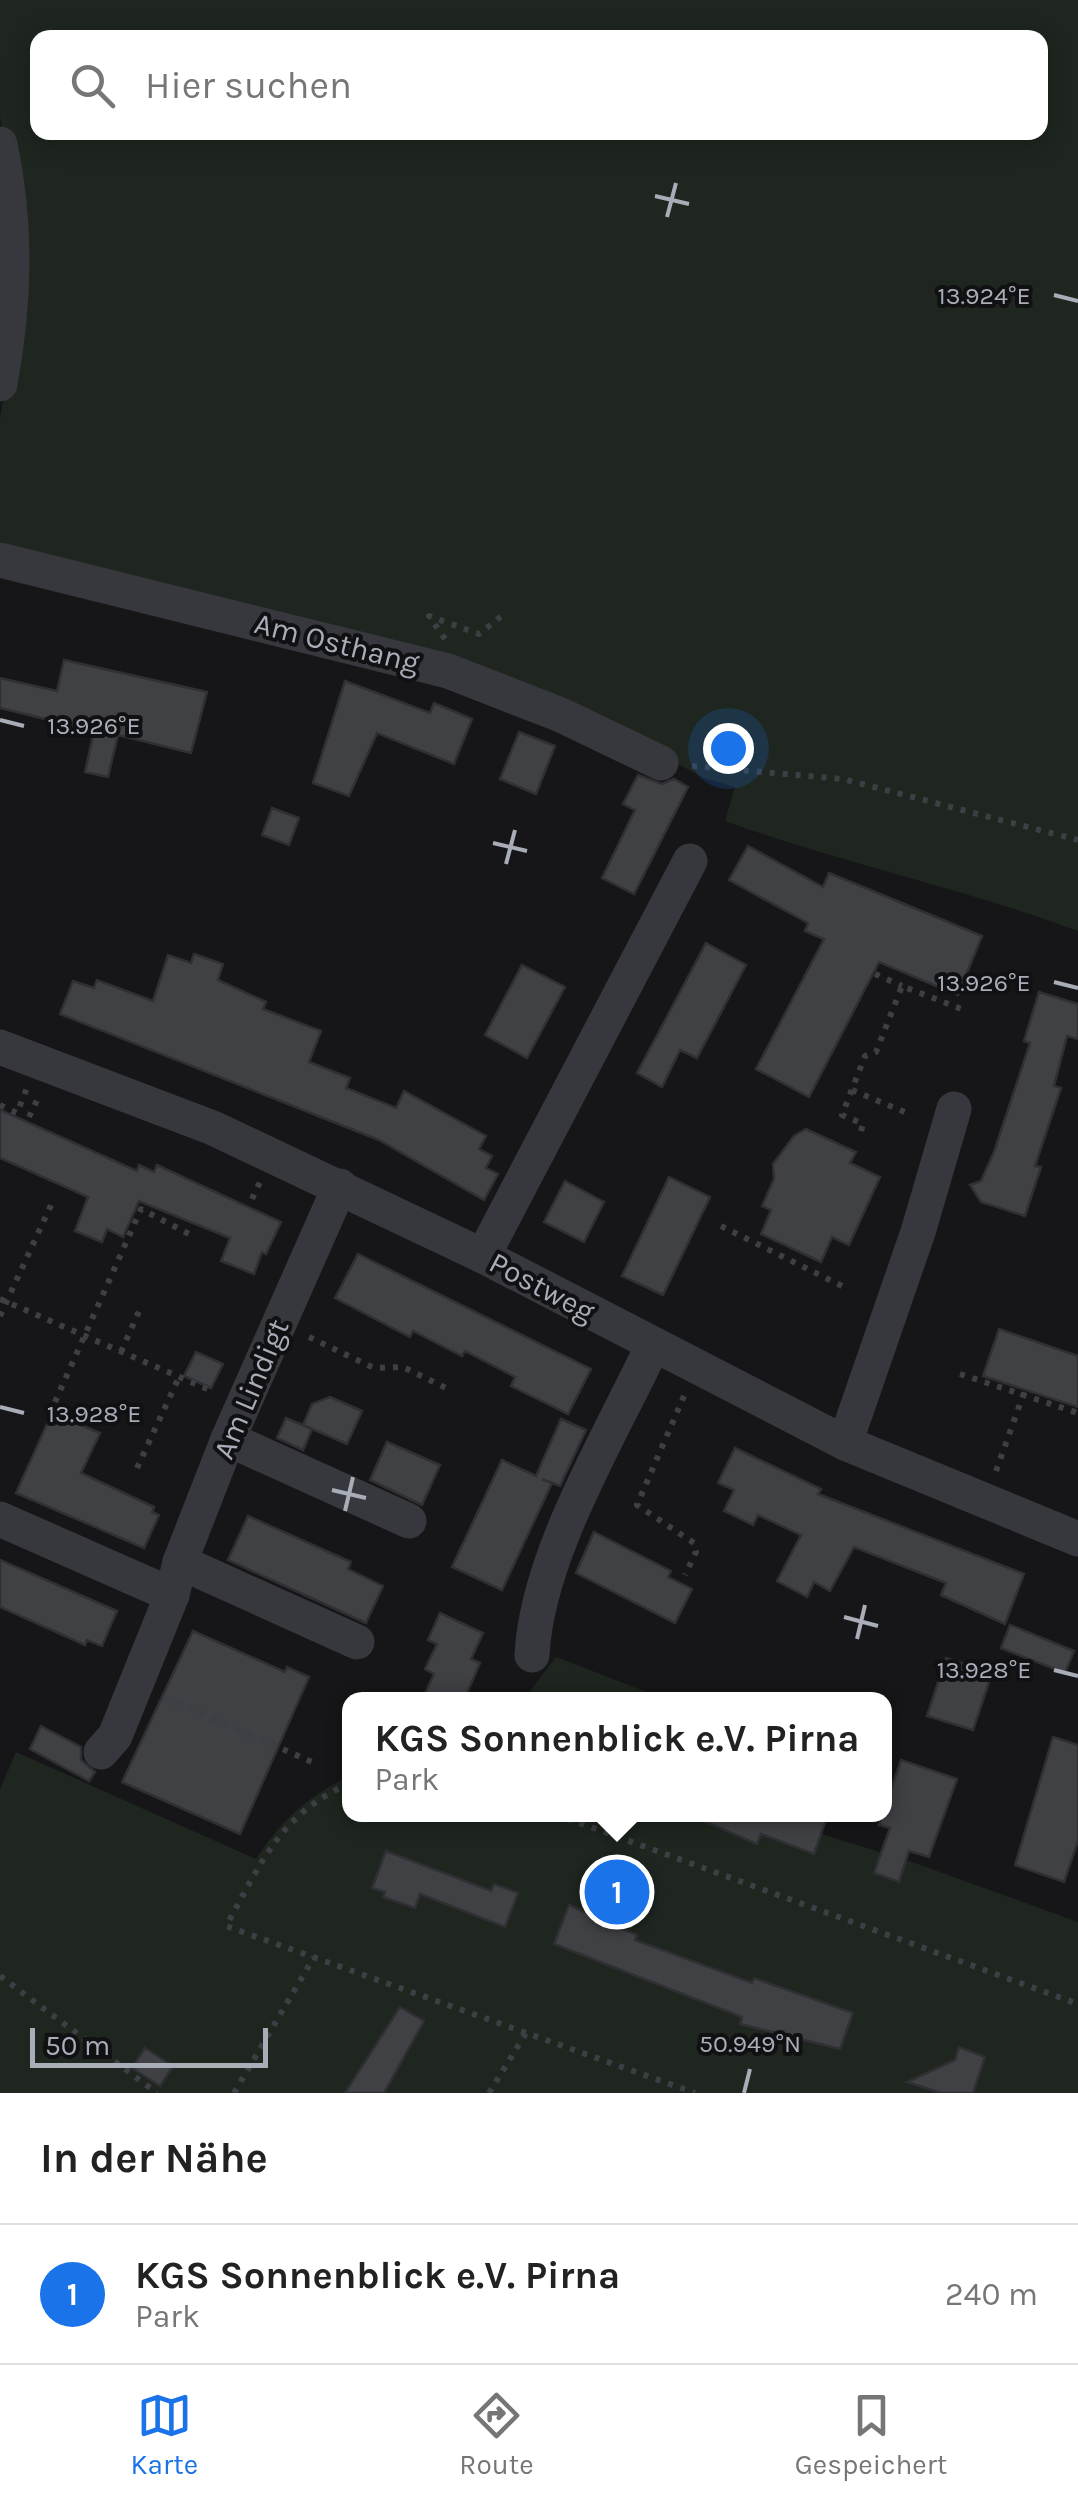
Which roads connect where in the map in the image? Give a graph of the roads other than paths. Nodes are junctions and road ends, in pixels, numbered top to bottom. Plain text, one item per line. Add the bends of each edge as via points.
1 (0, 144) edge
2 (0, 384) edge
3 (0, 560) edge
4 (660, 763) road end
5 (690, 861) dead end
6 (0, 1048) edge
7 (954, 1109) dead end
8 (340, 1186) junction
9 (483, 1256) junction
10 (653, 1345) junction
11 (228, 1440) junction
12 (845, 1443) junction
13 (0, 1519) edge
14 (409, 1521) dead end
15 (1078, 1539) edge
16 (175, 1579) junction
17 (357, 1642) dead end
18 (532, 1655) dead end
19 (101, 1752) dead end

1 - 2 street via 15,240
3 - 4 street, Am Osthang via 448,671 561,714
5 - 9 street
6 - 8 street, Postweg via 214,1128
7 - 12 street
8 - 9 street, Postweg
8 - 11 street, Am Lindigt
9 - 10 street, Postweg
10 - 12 street, Postweg
10 - 18 street via 546,1574
11 - 14 street
11 - 16 street, Am Lindigt
12 - 15 street, Postweg
13 - 16 street
16 - 17 street
16 - 19 street, Am Lindigt via 115,1736

